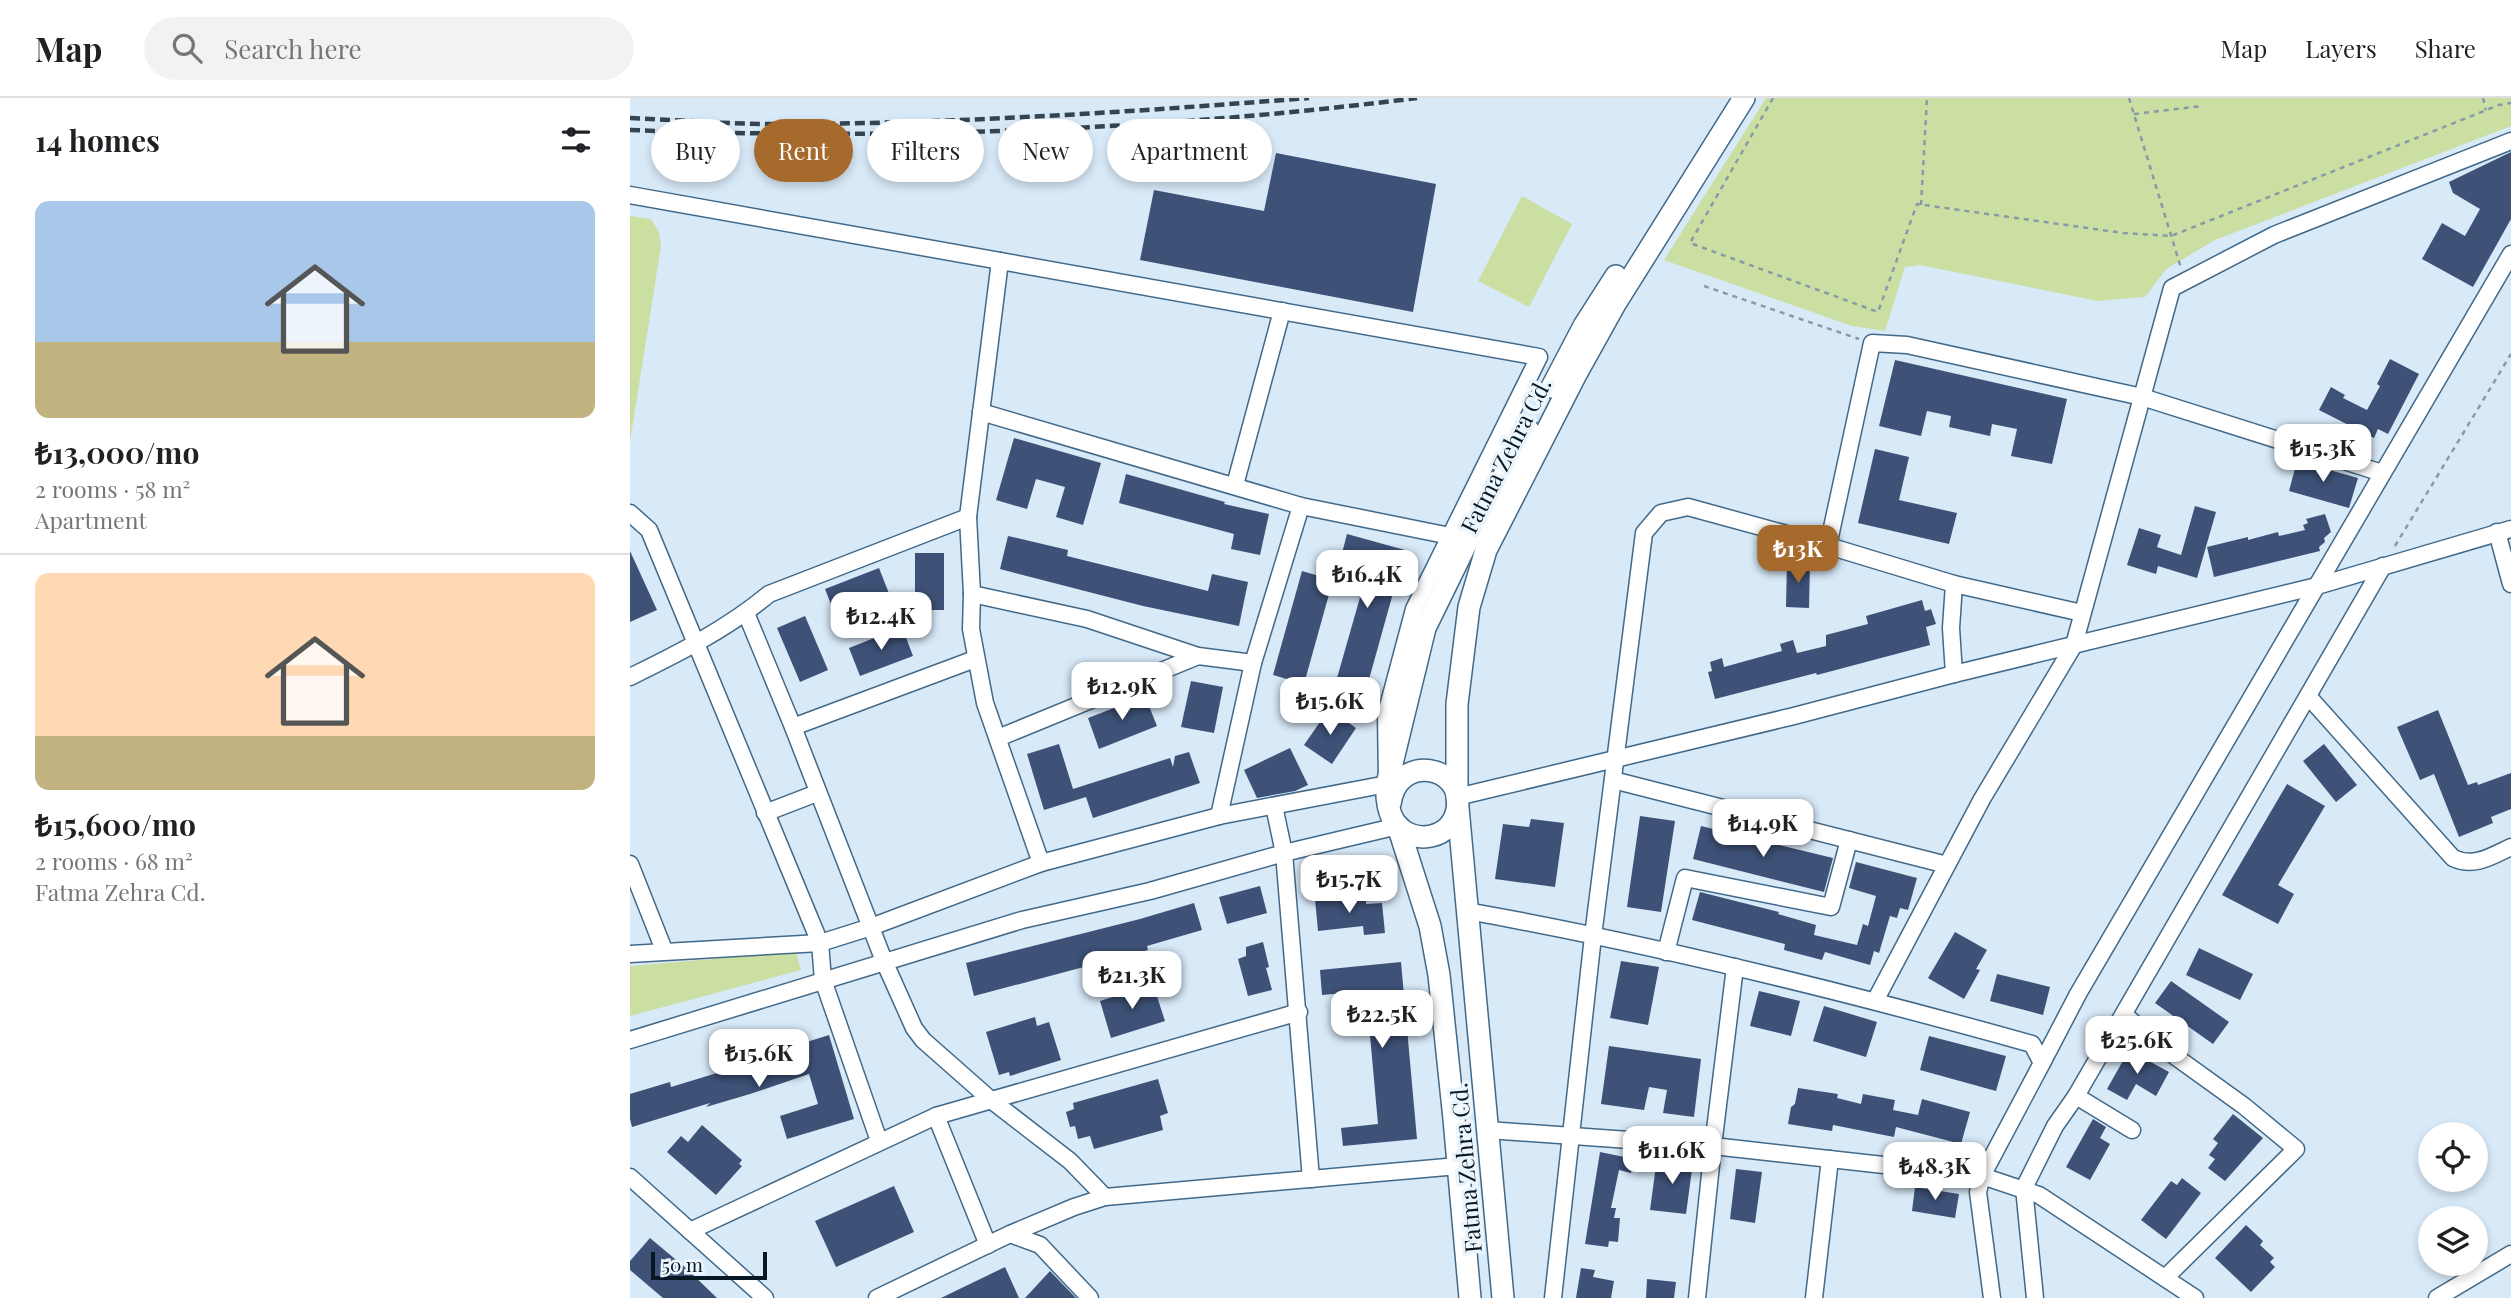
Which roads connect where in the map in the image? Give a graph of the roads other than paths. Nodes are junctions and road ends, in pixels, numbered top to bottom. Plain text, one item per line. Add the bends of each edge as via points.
1 (1728, 98) edge
2 (1744, 98) edge
3 (2511, 141) edge
4 (630, 195) edge
5 (2511, 254) edge
6 (1000, 261) junction
7 (1282, 311) junction
8 (2142, 397) junction
9 (981, 412) junction
10 (1528, 449) junction
11 (2382, 473) junction
12 (1235, 485) junction
13 (1301, 506) junction
14 (630, 513) edge
15 (968, 517) junction
16 (2504, 530) edge
17 (1450, 536) junction
18 (1828, 546) junction
19 (2383, 566) junction
20 (1954, 584) junction
21 (2511, 584) edge
22 (2317, 586) junction
23 (972, 594) junction
24 (746, 613) junction
25 (2082, 613) junction
26 (695, 645) junction
27 (2074, 645) junction
28 (1198, 656) junction
29 (975, 659) junction
30 (1253, 663) junction
31 (1954, 674) junction
32 (630, 677) edge
33 (2308, 696) junction
34 (793, 727) junction
35 (998, 738) junction
36 (1615, 759) junction
37 (1613, 780) junction
38 (817, 793) junction
39 (1388, 794) junction
40 (1457, 797) junction
41 (1273, 806) junction
42 (765, 813) junction
43 (1219, 817) junction
44 (1398, 826) junction
45 (1849, 840) junction
46 (2511, 847) edge
47 (1284, 853) junction
48 (1041, 863) junction
49 (630, 864) edge
50 (1947, 865) junction
51 (1467, 911) junction
52 (871, 927) junction
53 (1593, 936) junction
54 (820, 943) junction
55 (664, 950) junction
56 (1666, 952) junction
57 (630, 954) edge
58 (884, 961) junction
59 (1735, 967) junction
60 (823, 980) junction
61 (1875, 1001) junction
62 (1299, 1012) junction
63 (2124, 1014) junction
64 (630, 1040) edge
65 (2042, 1063) junction
66 (2076, 1096) junction
67 (991, 1100) junction
68 (936, 1116) junction
69 (1488, 1130) junction
70 (2132, 1130) dead end
71 (1570, 1135) junction
72 (879, 1141) junction
73 (1713, 1146) junction
74 (1830, 1159) junction
75 (1458, 1166) junction
76 (1982, 1176) junction
77 (630, 1177) edge
78 (1311, 1179) junction
79 (2024, 1188) junction
80 (1105, 1197) junction
81 (690, 1231) junction
82 (1010, 1234) junction
83 (988, 1245) junction
84 (2511, 1254) edge
85 (2165, 1278) junction
86 (2459, 1292) edge
87 (765, 1298) edge
88 (877, 1298) edge
89 (1090, 1298) edge
90 (1470, 1298) edge
91 (1503, 1298) edge
92 (1553, 1298) edge
93 (1697, 1298) edge
94 (1814, 1298) edge
95 (1992, 1298) edge
96 (2035, 1298) edge
97 (2195, 1298) edge
98 (2437, 1298) edge

1 - 10 main road, Fatma Zehra Cd. via 1584,326
2 - 10 main road, Fatma Zehra Cd.
3 - 8 street via 2274,235 2172,288
4 - 6 street
5 - 11 street
6 - 7 street
6 - 9 street
7 - 12 street
7 - 17 street via 1539,357
8 - 11 street
8 - 18 street via 1907,345 1872,343
8 - 25 street
9 - 12 street
9 - 15 street
10 - 39 main road, Fatma Zehra Cd. via 1469,538 1425,628
10 - 40 main road, Fatma Zehra Cd. via 1486,550 1469,607 1457,704
11 - 22 street
12 - 13 street
13 - 17 street
13 - 30 street
14 - 26 street via 649,530
15 - 23 street
15 - 24 street via 769,594
16 - 19 street
16 - 21 street
17 - 39 street via 1414,609 1385,714
18 - 20 street
18 - 36 street via 1688,507 1661,513 1644,533
19 - 22 street
19 - 33 street
20 - 25 street
20 - 31 street
22 - 27 street
22 - 65 street
23 - 28 street via 1087,618
23 - 29 street
24 - 26 street
24 - 34 street
25 - 27 street
26 - 32 street
26 - 42 street
27 - 31 street
27 - 50 street
28 - 30 street
28 - 35 street
29 - 34 street
29 - 35 street
30 - 43 street
31 - 36 street
33 - 46 street via 2453,858 2477,862
33 - 63 street
34 - 38 street
35 - 48 street
36 - 37 street
36 - 40 street
37 - 45 street
37 - 53 street
38 - 42 street
38 - 52 street
39 - 40 main road via 1396,783 1426,769 1447,778
39 - 41 street
39 - 44 main road
40 - 44 main road via 1454,819 1439,834 1417,837
40 - 51 main road, Fatma Zehra Cd.
41 - 43 street
41 - 47 street
42 - 54 street
43 - 48 street
44 - 47 street
44 - 75 main road, Fatma Zehra Cd. via 1437,963
45 - 50 street
45 - 56 street via 1831,907 1685,878
47 - 58 street via 1150,891 1022,920
47 - 62 street
48 - 52 street
49 - 55 street
50 - 61 street
51 - 53 street
51 - 69 main road, Fatma Zehra Cd.
52 - 54 street
52 - 58 street
53 - 56 street
53 - 71 street
54 - 55 street
54 - 60 street
55 - 57 street
56 - 59 street
58 - 60 street
58 - 67 street via 919,1034
59 - 61 street
59 - 73 street
60 - 64 street
60 - 72 street
61 - 65 street via 2032,1044
62 - 67 street
62 - 78 street
63 - 66 street
63 - 85 street via 2151,1040 2296,1149
65 - 76 street
66 - 70 street
66 - 79 street via 2055,1126
67 - 68 street
67 - 80 street via 1070,1161
68 - 72 street
68 - 83 street
69 - 71 street
69 - 91 main road, Fatma Zehra Cd.
71 - 73 street
71 - 92 street
72 - 81 street
73 - 74 street
73 - 93 street
74 - 76 street
74 - 94 street
75 - 78 street
75 - 90 main road, Fatma Zehra Cd.
76 - 79 street
76 - 95 street via 1978,1192
77 - 81 street
78 - 80 street
79 - 85 street via 2064,1209
79 - 96 street
80 - 82 street
81 - 87 street
82 - 83 street
82 - 89 street via 1040,1245
83 - 88 street
84 - 86 street
85 - 97 street
86 - 98 street

